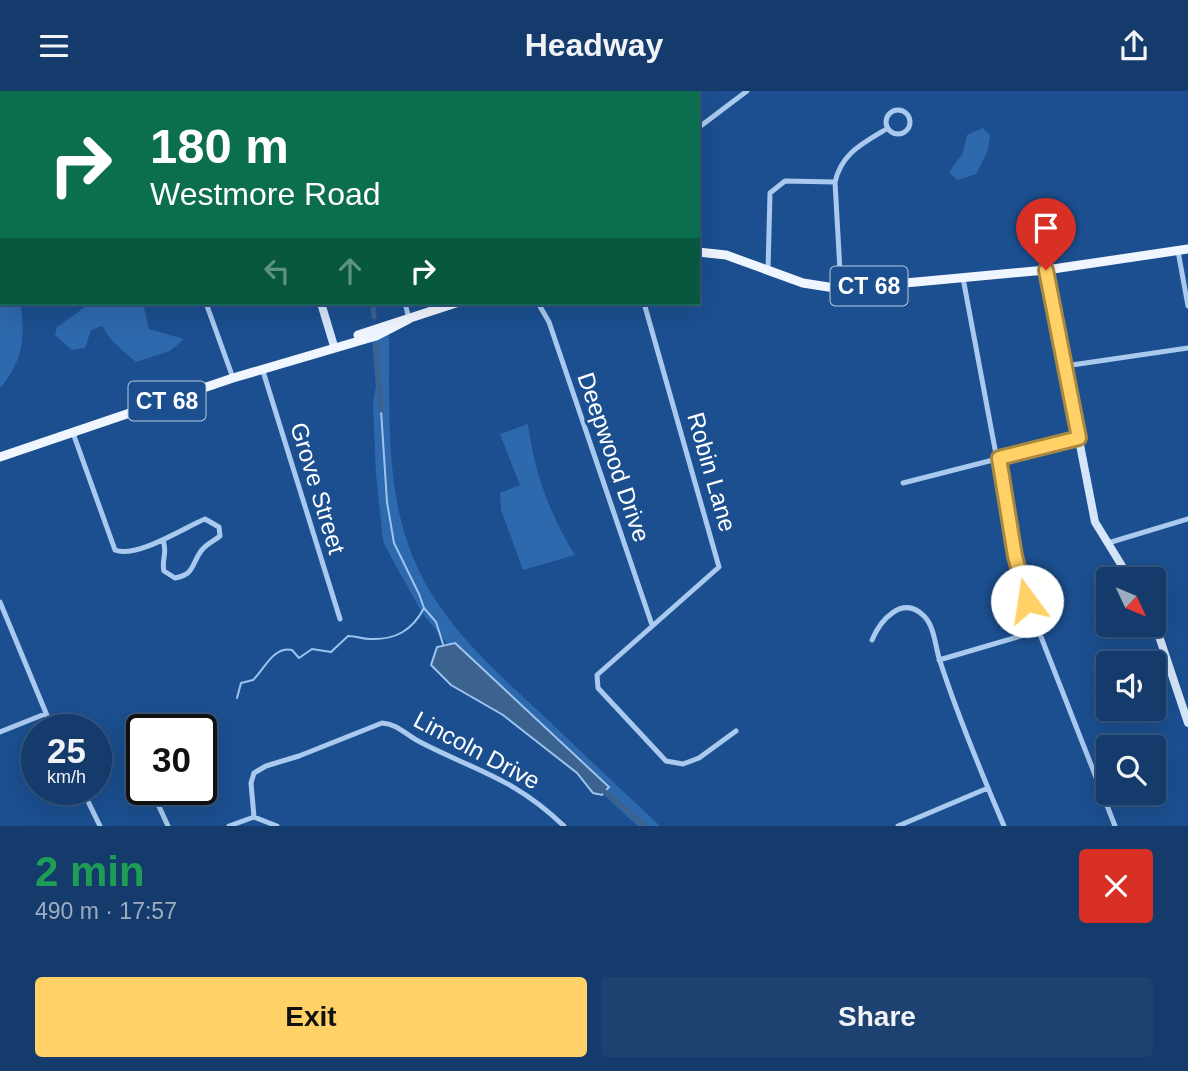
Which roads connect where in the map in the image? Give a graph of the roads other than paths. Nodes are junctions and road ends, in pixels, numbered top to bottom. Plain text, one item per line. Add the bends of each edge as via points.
1 (747, 91) edge
2 (700, 126) edge
3 (888, 128) junction
4 (835, 182) junction
5 (1188, 249) edge
6 (1178, 251) junction
7 (700, 252) edge
8 (768, 270) junction
9 (1046, 270) junction
10 (963, 278) junction
11 (841, 289) junction
12 (207, 305) edge
13 (322, 305) edge
14 (405, 305) edge
15 (450, 305) edge
16 (539, 305) edge
17 (645, 305) edge
18 (1188, 306) edge
19 (409, 320) junction
20 (334, 346) junction
21 (1188, 348) edge
22 (1065, 366) junction
23 (262, 369) junction
24 (233, 378) junction
25 (73, 433) junction
26 (1079, 438) junction
27 (0, 457) edge
28 (999, 458) junction
29 (902, 483) dead end
30 (1188, 519) edge
31 (163, 540) junction
32 (1108, 543) junction
33 (1123, 567) edge
34 (0, 602) edge
35 (340, 619) dead end
36 (652, 625) junction
37 (1038, 631) junction
38 (1159, 637) edge
39 (872, 640) dead end
40 (939, 660) junction
41 (45, 714) edge
42 (1188, 723) edge
43 (21, 724) edge
44 (736, 731) dead end
45 (0, 732) edge
46 (988, 787) junction
47 (90, 805) edge
48 (158, 805) edge
49 (254, 817) junction
50 (100, 826) edge
51 (168, 826) edge
52 (229, 826) edge
53 (277, 826) edge
54 (564, 826) edge
55 (898, 826) edge
56 (1004, 826) edge
57 (1115, 826) edge

1 - 2 street
3 - 3 street via 887,117 892,112 903,111 909,117 905,131 898,134
3 - 4 street via 848,153
4 - 8 street via 785,181 770,193
4 - 11 street
5 - 6 main road, CT 68
6 - 9 main road, CT 68
6 - 18 street
7 - 8 main road, CT 68 via 726,255
8 - 11 main road, CT 68 via 803,283
9 - 10 main road, CT 68
9 - 22 street
10 - 11 main road, CT 68
10 - 28 street
12 - 24 street
13 - 20 street
14 - 19 street
15 - 19 main road, CT 68
16 - 36 street, Deepwood Drive via 549,322
17 - 36 street, Robin Lane via 719,567
19 - 20 main road, CT 68 via 376,336
20 - 23 main road, CT 68
21 - 22 street
22 - 26 street
23 - 24 main road, CT 68
23 - 35 street, Grove Street
24 - 25 main road, CT 68
25 - 27 main road, CT 68
25 - 31 street via 115,549 129,552
26 - 28 street
26 - 32 street via 1095,522
28 - 29 street
28 - 37 street via 1015,556
30 - 32 street
31 - 31 street via 205,519 219,527 220,536 200,552 194,569 185,576 175,578 164,571 167,555
32 - 33 street
34 - 41 street
36 - 44 street via 597,675 598,688 666,761 683,764 699,758
37 - 40 street
37 - 57 street
38 - 42 street
39 - 40 street via 888,614 913,609 930,625
40 - 46 street
43 - 45 street
46 - 55 street
46 - 56 street
47 - 50 street
48 - 51 street
49 - 52 street
49 - 53 street
49 - 54 street, Lincoln Drive via 254,773 392,723 418,741 515,786

